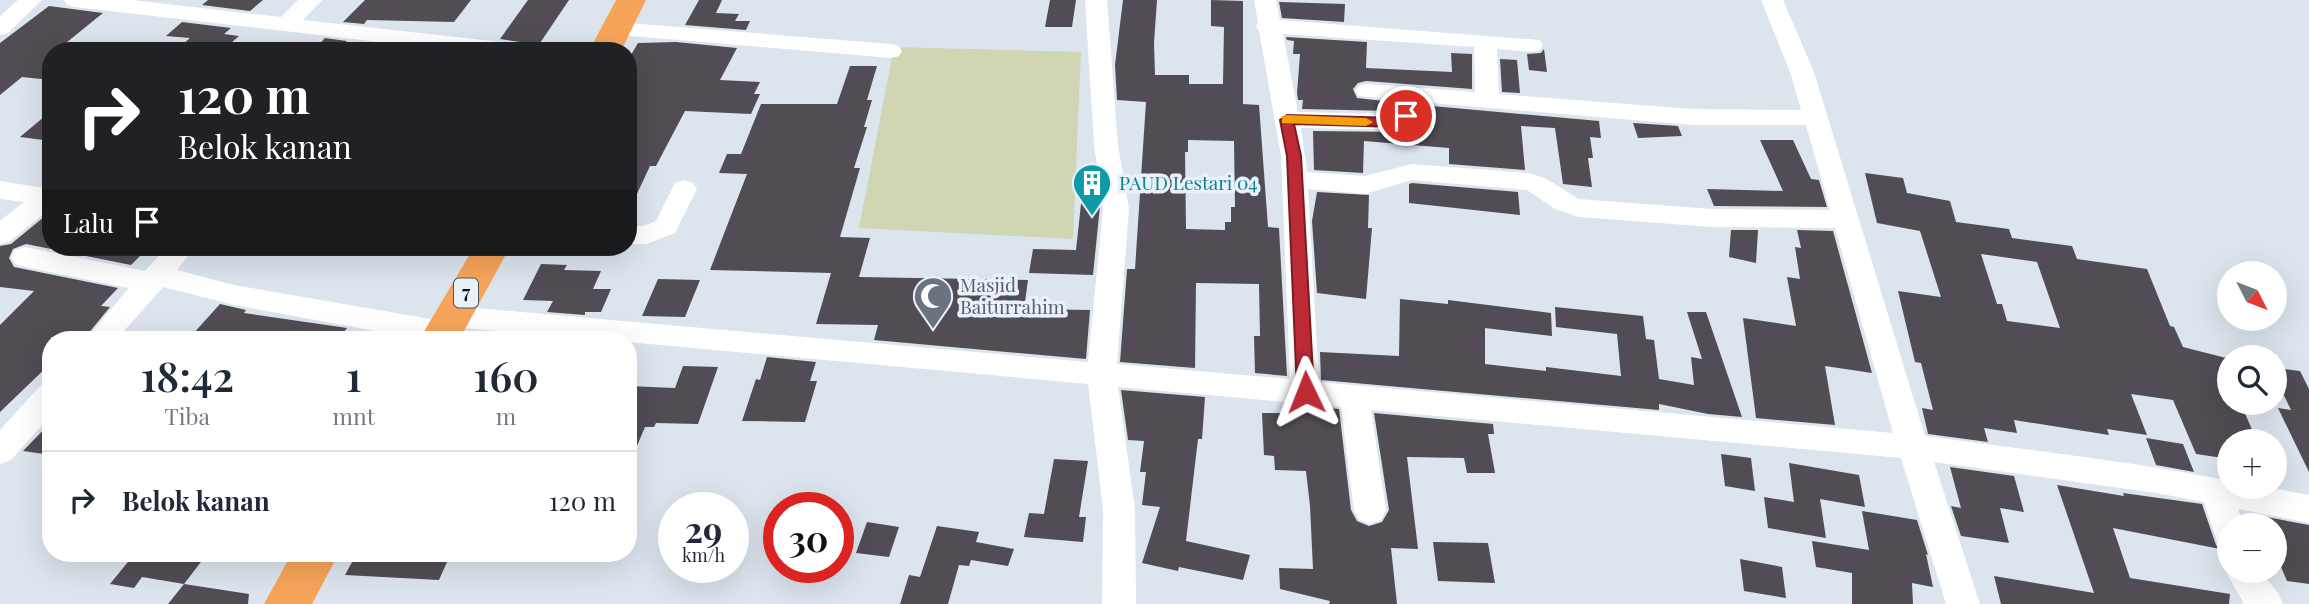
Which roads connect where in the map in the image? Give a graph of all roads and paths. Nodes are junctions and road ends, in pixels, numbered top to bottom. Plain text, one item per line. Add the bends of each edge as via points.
1 (31, 0) edge
2 (75, 0) edge
3 (311, 0) edge
4 (631, 0) edge
5 (1096, 0) edge
6 (1265, 0) edge
7 (1772, 0) edge
8 (166, 5) edge
9 (285, 26) junction
10 (1268, 26) junction
11 (0, 28) edge
12 (610, 40) edge
13 (1485, 41) junction
14 (435, 42) edge
15 (1532, 45) dead end
16 (891, 51) dead end
17 (1367, 91) dead end
18 (1408, 94) junction
19 (1488, 101) junction
20 (1816, 118) junction
21 (1287, 120) junction
22 (1295, 180) junction
23 (684, 189) dead end
24 (0, 190) edge
25 (42, 196) edge
26 (42, 202) edge
27 (1846, 219) junction
28 (0, 235) edge
29 (637, 235) edge
30 (174, 256) edge
31 (487, 256) edge
32 (25, 257) dead end
33 (153, 279) junction
34 (445, 329) edge
35 (107, 331) edge
36 (474, 331) edge
37 (637, 342) edge
38 (1101, 374) junction
39 (1306, 392) junction
40 (1354, 397) junction
41 (42, 400) edge
42 (13, 420) edge
43 (1913, 447) junction
44 (0, 451) edge
45 (2216, 490) junction
46 (2309, 509) edge
47 (1370, 510) dead end
48 (2223, 513) edge
49 (311, 562) edge
50 (2248, 583) edge
51 (287, 604) edge
52 (1119, 604) edge
53 (1963, 604) edge
54 (2266, 604) edge

1 - 11 street
2 - 8 street
3 - 9 street
4 - 12 highway
5 - 38 street via 1106,145 1116,209
6 - 10 street
7 - 20 street
8 - 9 street
9 - 14 street
10 - 13 street
10 - 21 street
12 - 16 street
13 - 15 street
13 - 19 street
17 - 18 street
18 - 19 street
18 - 21 street via 1402,122
19 - 20 street via 1691,117
20 - 27 street
21 - 22 street
22 - 27 street via 1365,185 1412,172 1529,182 1542,186 1560,203 1579,208 1712,218
22 - 39 street
23 - 29 street via 666,228
24 - 25 street
26 - 28 street
27 - 43 street
30 - 33 street
31 - 34 highway, 7
32 - 33 street
33 - 34 street
33 - 35 street
34 - 36 street
37 - 38 street
38 - 39 street
38 - 52 street via 1119,509
39 - 40 street
40 - 43 street
40 - 47 street
41 - 42 street
42 - 44 street
43 - 45 street
43 - 53 street
45 - 46 street
45 - 48 street
49 - 51 highway
50 - 54 street

